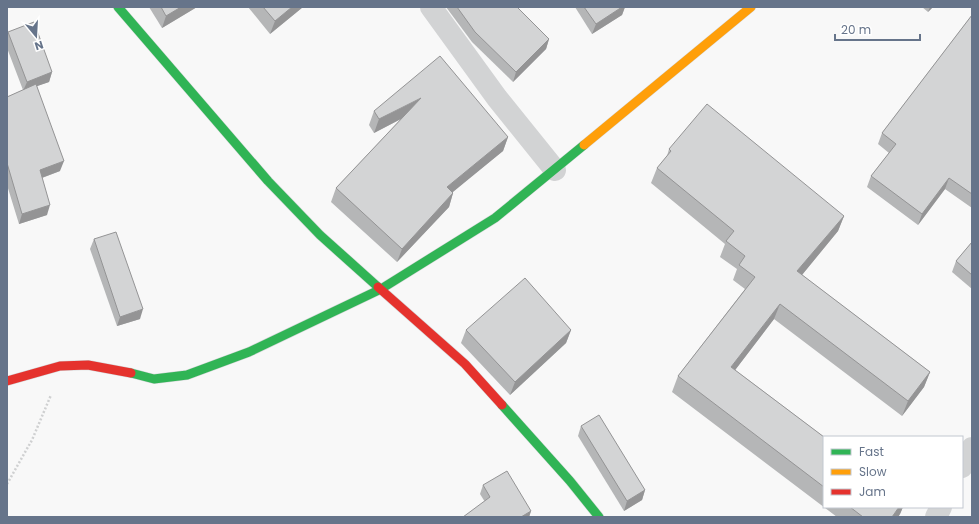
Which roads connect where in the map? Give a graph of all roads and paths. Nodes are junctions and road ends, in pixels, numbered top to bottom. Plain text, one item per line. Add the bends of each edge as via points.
1 (118, 7) edge
2 (431, 7) edge
3 (751, 7) edge
4 (555, 170) junction
5 (381, 289) junction
6 (60, 366) junction
7 (7, 381) edge
8 (972, 448) edge
9 (963, 465) edge
10 (7, 484) edge
11 (940, 508) edge
12 (599, 517) edge
13 (936, 517) edge

1 - 5 street via 268,181 320,235
2 - 4 street via 497,98
3 - 4 street
4 - 5 street via 495,218
5 - 6 street via 249,352 187,375 154,379 88,365
5 - 12 street via 465,364
6 - 7 street
6 - 10 path via 49,401 32,440
8 - 9 street
11 - 13 street

